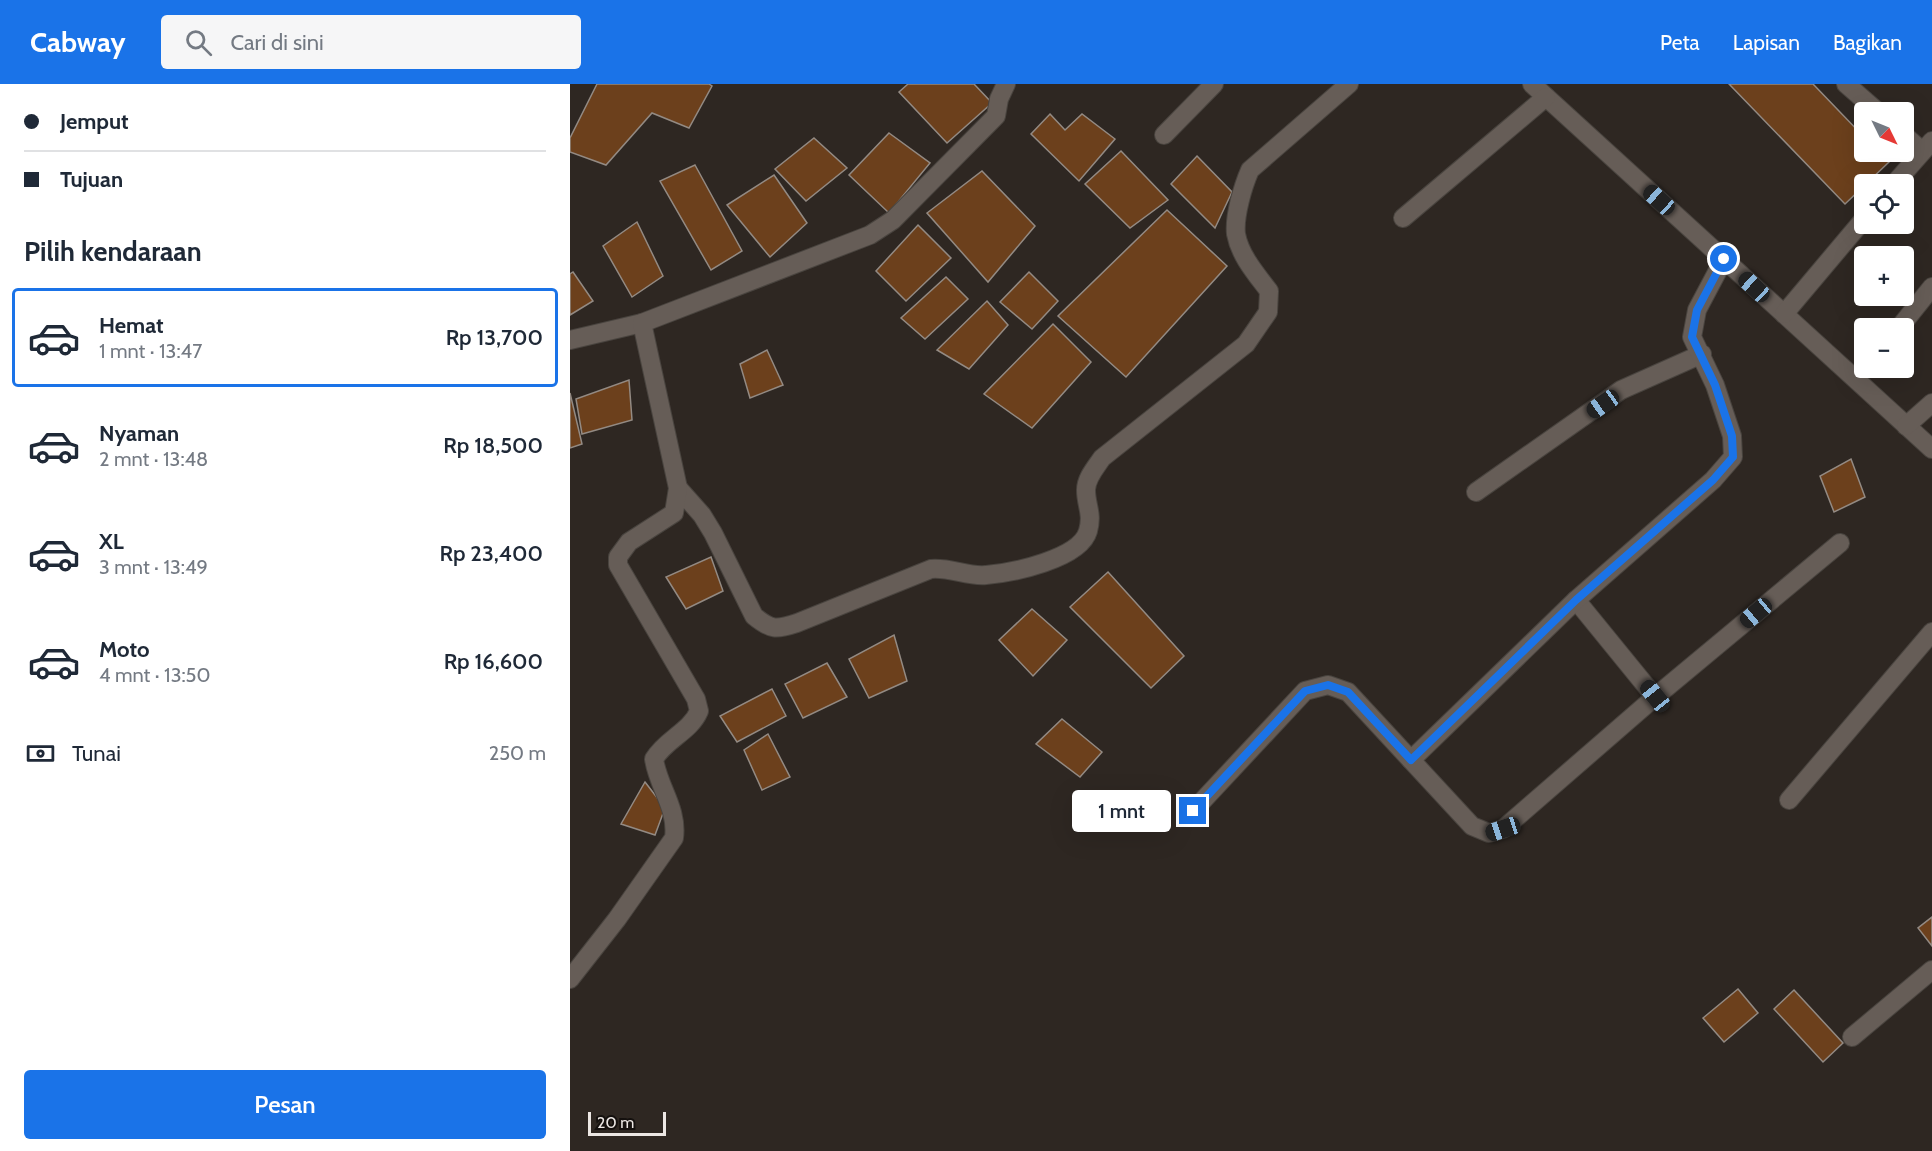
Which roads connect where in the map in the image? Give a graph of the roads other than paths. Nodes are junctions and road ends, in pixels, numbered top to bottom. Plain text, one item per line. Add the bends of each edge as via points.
1 (1006, 84) edge
2 (1214, 84) edge
3 (1349, 84) edge
4 (1532, 84) edge
5 (1846, 84) edge
6 (1546, 97) junction
7 (1867, 102) edge
8 (1164, 135) dead end
9 (1927, 146) edge
10 (1903, 174) edge
11 (1403, 218) dead end
12 (1854, 231) edge
13 (1724, 259) junction
14 (1932, 287) edge
15 (1784, 314) junction
16 (1907, 318) edge
17 (642, 323) junction
18 (570, 340) edge
19 (1702, 354) junction
20 (1854, 367) edge
21 (1866, 378) edge
22 (1932, 403) edge
23 (1906, 426) junction
24 (1932, 449) edge
25 (678, 488) junction
26 (1476, 492) dead end
27 (1840, 543) dead end
28 (1576, 600) junction
29 (1932, 632) edge
30 (1655, 696) junction
31 (1411, 760) junction
32 (1789, 800) dead end
33 (1193, 811) dead end
34 (1932, 970) edge
35 (570, 979) edge
36 (1852, 1037) dead end

1 - 17 street via 996,116 893,220 870,235
2 - 8 street
3 - 25 street via 1250,170 1242,190 1236,234 1248,263 1269,291 1268,312 1246,344 1102,458 1089,477 1086,490 1090,510 1087,533 1077,546 1055,560 984,576 931,569 797,623 767,627 754,616 702,515
4 - 6 street
5 - 7 street
6 - 11 street
6 - 13 street
9 - 10 street
12 - 15 street
13 - 15 street
13 - 19 street via 1697,310 1692,337
14 - 16 street
15 - 20 street
17 - 18 street
17 - 25 street
19 - 26 street via 1621,390
19 - 28 street via 1732,436 1733,457 1713,480
21 - 23 street
22 - 23 street
23 - 24 street
25 - 35 street via 674,513 628,542 618,557 618,565 696,699 699,711 694,721 660,749 654,759 674,811 674,838
27 - 30 street
28 - 30 street
28 - 31 street
29 - 32 street
30 - 31 street via 1503,829 1489,833 1472,826
31 - 33 street via 1348,692 1328,685 1305,691
34 - 36 street

